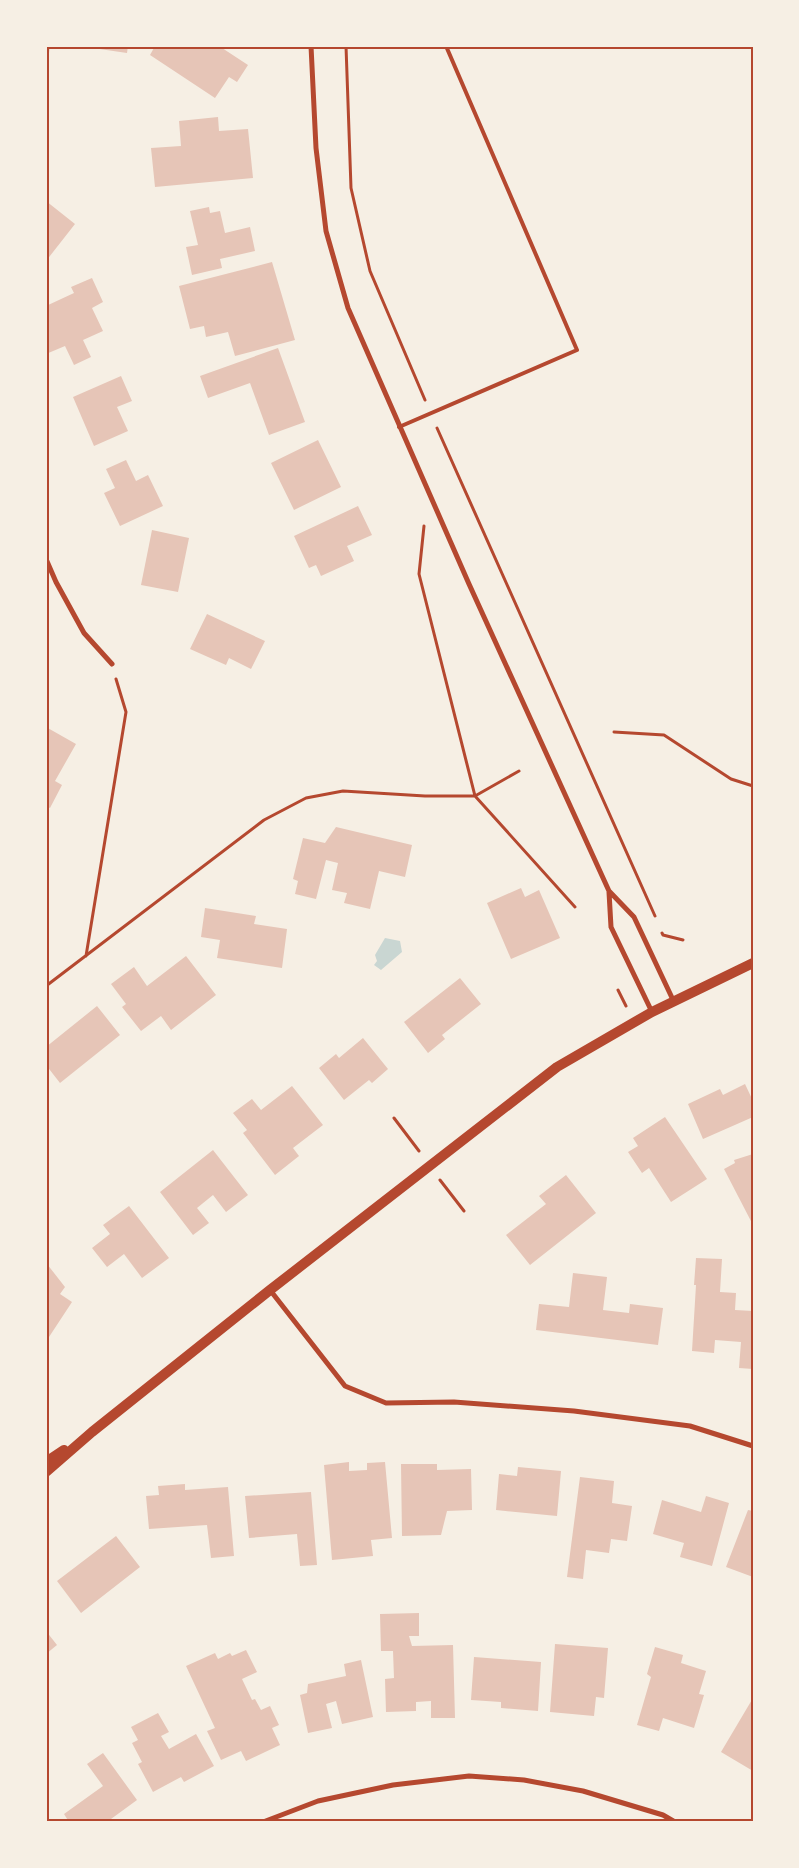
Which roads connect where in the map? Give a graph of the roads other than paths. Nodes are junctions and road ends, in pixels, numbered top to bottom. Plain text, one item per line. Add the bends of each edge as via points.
1 (311, 46) edge
2 (446, 46) edge
3 (400, 427) junction
4 (46, 559) edge
5 (112, 664) road end
6 (609, 891) junction
7 (753, 963) edge
8 (675, 1002) junction
9 (652, 1012) junction
10 (270, 1290) junction
11 (92, 1432) junction
12 (753, 1446) edge
13 (46, 1462) edge
14 (46, 1472) edge
15 (263, 1822) edge
16 (675, 1822) edge

1 - 3 street via 316,148 326,231 348,308
2 - 3 lane via 577,350
3 - 6 street
4 - 5 street via 84,633
6 - 8 street via 634,917
6 - 9 street via 611,927
7 - 8 main road
8 - 9 main road
9 - 10 main road via 557,1067
10 - 11 main road
10 - 12 street via 345,1386 386,1403 454,1402 574,1411 690,1426
11 - 13 main road
11 - 14 main road
15 - 16 street via 318,1801 393,1785 469,1776 524,1780 583,1791

